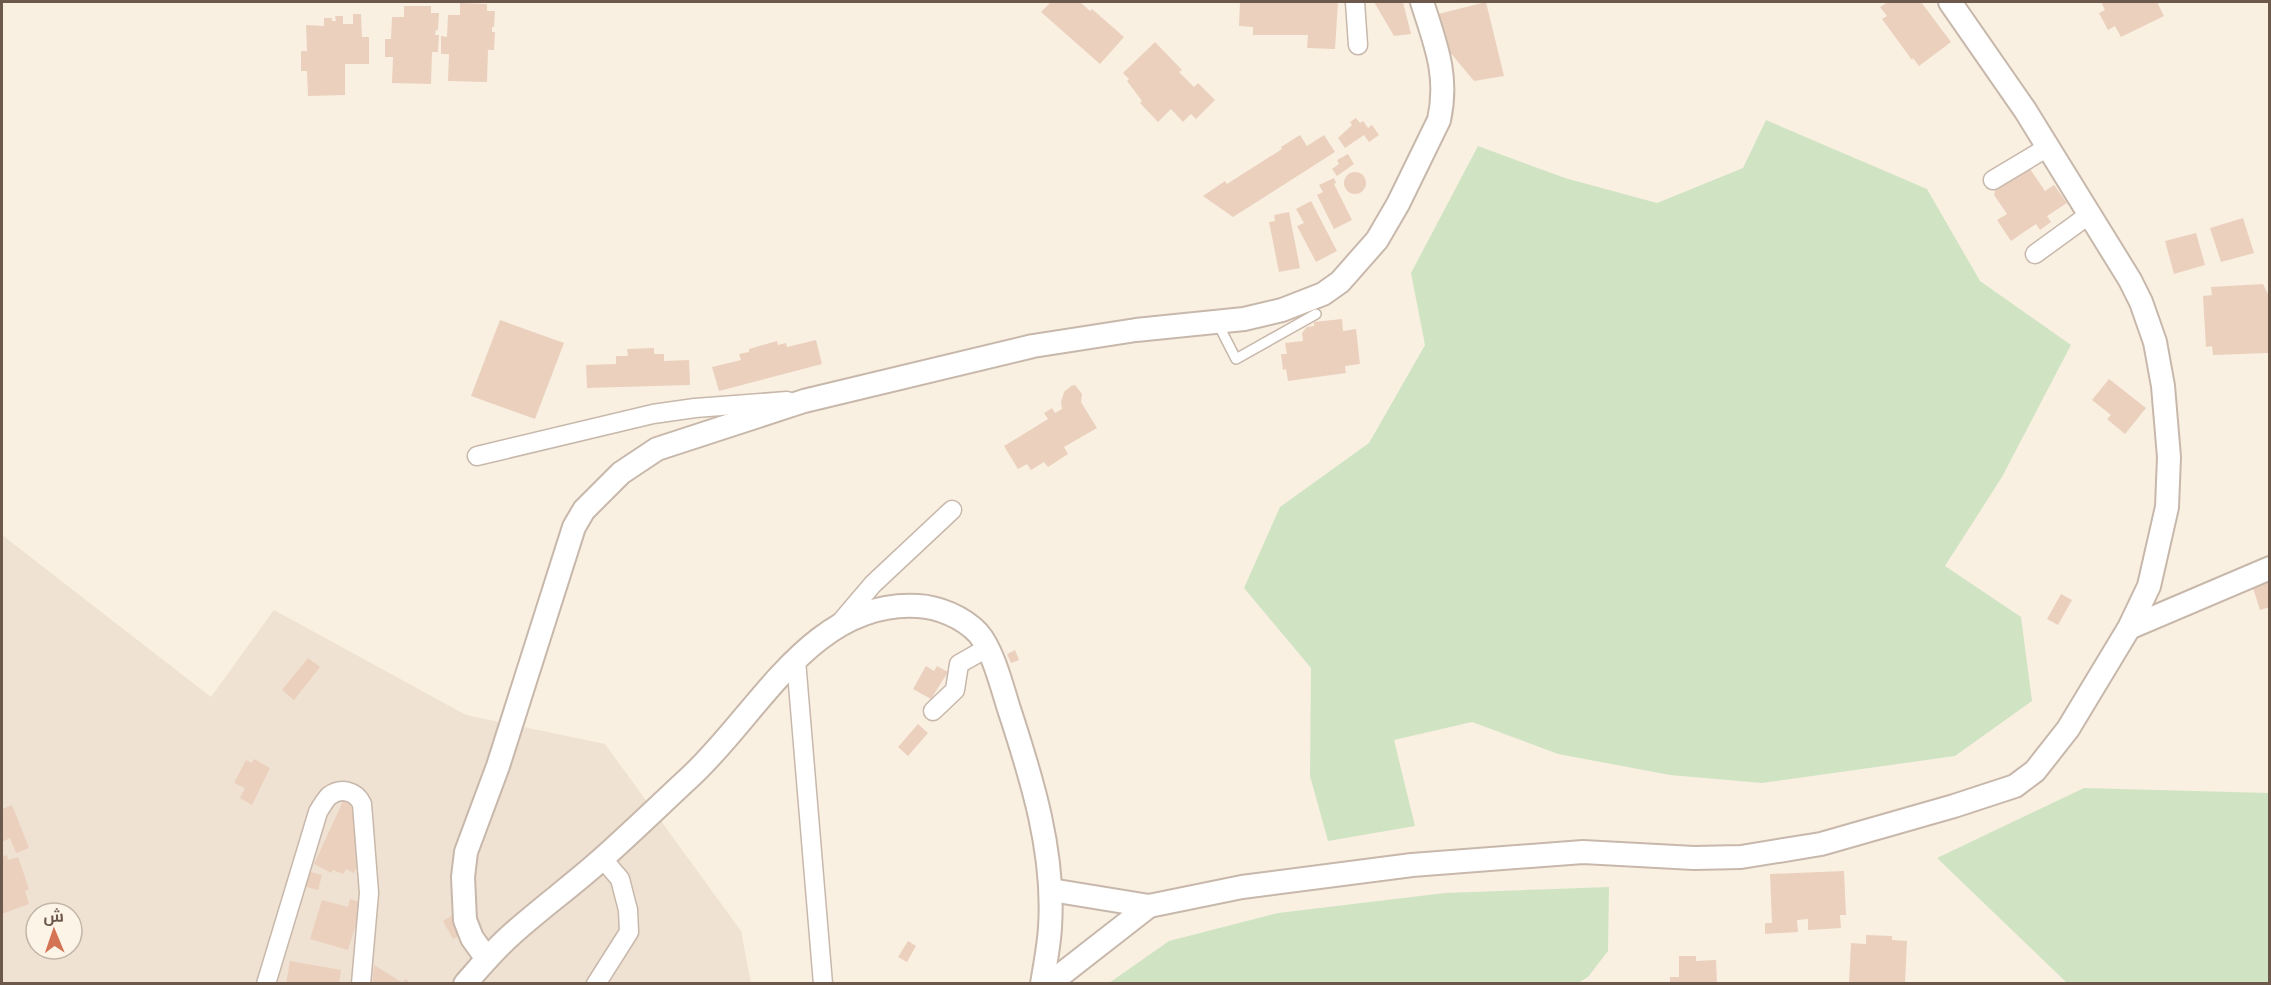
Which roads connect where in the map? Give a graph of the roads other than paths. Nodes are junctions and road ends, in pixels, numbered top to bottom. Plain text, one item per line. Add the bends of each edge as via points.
1 (1355, 2) edge
2 (1422, 2) edge
3 (1950, 2) edge
4 (1358, 45) dead end
5 (2048, 147) junction
6 (1994, 180) dead end
7 (2090, 214) junction
8 (2035, 254) dead end
9 (1316, 314) dead end
10 (1217, 322) junction
11 (804, 401) junction
12 (477, 456) dead end
13 (952, 510) dead end
14 (2270, 568) edge
15 (839, 624) junction
16 (2129, 628) junction
17 (987, 648) junction
18 (796, 660) junction
19 (933, 711) dead end
20 (602, 858) junction
21 (1051, 890) junction
22 (1149, 906) junction
23 (487, 959) junction
24 (266, 984) edge
25 (361, 984) edge
26 (465, 984) edge
27 (596, 984) edge
28 (823, 984) edge
29 (1042, 984) edge
30 (1049, 984) edge

1 - 4 street
2 - 10 street via 1442,71 1442,106 1432,139 1377,240 1340,282 1323,294 1281,310
3 - 5 street
5 - 6 street
5 - 7 street
7 - 8 street
7 - 16 street via 2141,302 2155,342 2163,386 2169,457 2167,507 2149,586
9 - 10 lane via 1236,359
10 - 11 street via 1034,346
11 - 12 street via 757,402 653,414
11 - 23 street via 657,449 621,472 584,510 574,527 498,766 466,852 465,920
13 - 15 street via 873,584
14 - 16 street
15 - 17 street via 878,610 928,606 964,622 978,633
15 - 18 street
16 - 22 street via 2068,729 2035,771 2015,786 1903,821 1821,844 1741,856 1694,858 1582,852 1423,864 1242,887
17 - 19 street via 959,664 955,690
17 - 21 street via 1041,822
18 - 20 street via 694,774
18 - 28 street
20 - 23 street
20 - 27 street via 620,879 629,932
21 - 22 street
21 - 29 street
22 - 30 street
23 - 26 street
24 - 25 street via 318,812 328,796 351,792 362,804 369,893

